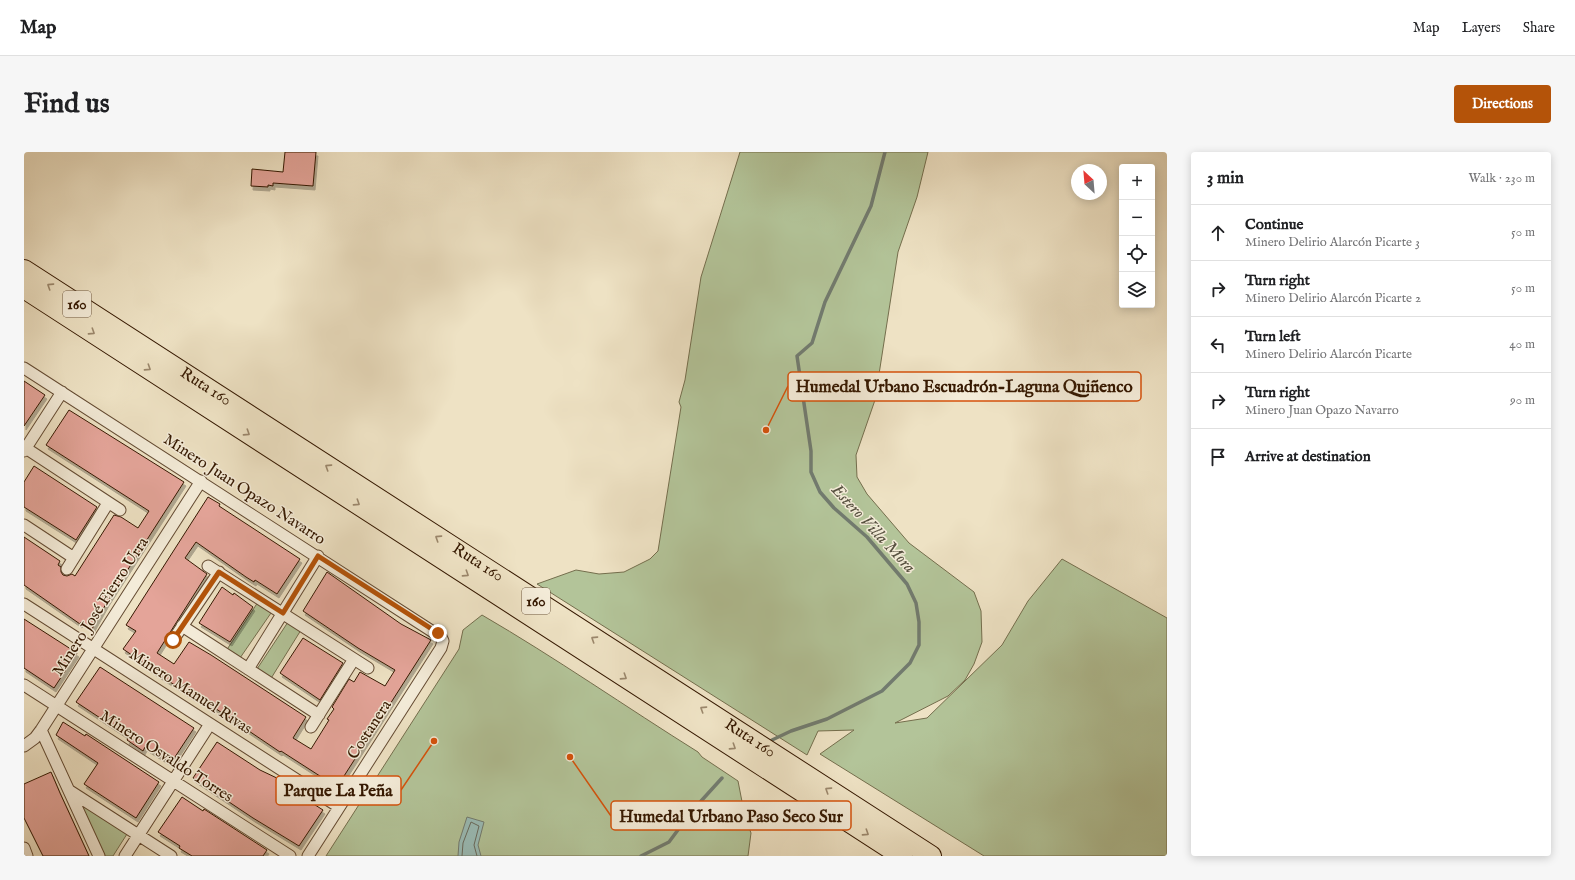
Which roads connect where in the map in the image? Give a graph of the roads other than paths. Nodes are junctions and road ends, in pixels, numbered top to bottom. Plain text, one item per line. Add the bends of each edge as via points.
1 (24, 270) edge
2 (24, 288) edge
3 (24, 368) edge
4 (62, 392) junction
5 (25, 449) edge
6 (201, 481) junction
7 (108, 503) junction
8 (120, 510) dead end
9 (24, 525) edge
10 (318, 556) junction
11 (74, 558) junction
12 (208, 566) dead end
13 (67, 569) dead end
14 (219, 572) junction
15 (24, 604) edge
16 (283, 613) junction
17 (182, 626) junction
18 (173, 640) dead end
19 (443, 641) joint
20 (93, 648) junction
21 (354, 659) junction
22 (368, 668) dead end
23 (248, 669) junction
24 (24, 685) edge
25 (56, 706) junction
26 (319, 715) junction
27 (210, 724) junction
28 (311, 727) dead end
29 (41, 730) junction
30 (24, 746) edge
31 (173, 781) junction
32 (70, 791) junction
33 (339, 807) junction
34 (138, 835) junction
35 (24, 848) edge
36 (898, 854) edge
37 (28, 856) edge
38 (99, 856) edge
39 (125, 856) edge
40 (171, 856) edge
41 (290, 856) edge
42 (308, 856) edge
43 (931, 856) edge

43 -> 1 highway, Ruta 160 / 160
2 -> 36 highway, Ruta 160 / 160
3 - 4 street, Minero Juan Opazo Navarro
4 - 5 street
4 - 6 street, Minero Juan Opazo Navarro
5 - 7 street
6 - 10 street, Minero Juan Opazo Navarro
6 - 20 street, Minero José Fierro Urra
7 - 8 street
7 - 11 street
9 - 11 street
10 - 16 street
10 - 19 street, Minero Juan Opazo Navarro via 438,633
11 - 13 street
12 - 14 street
14 - 16 street
14 - 17 street
15 - 20 street, Minero Manuel Rivas
16 - 21 street
16 - 23 street
17 - 18 street
17 - 23 street
19 - 33 street, Costanera via 441,648
20 - 25 street, Minero José Fierro Urra
20 - 27 street, Minero Manuel Rivas
21 - 22 street
21 - 26 street
23 - 26 street
24 - 25 street, Minero Osvaldo Torres
25 - 29 street, Minero José Fierro Urra
25 - 31 street, Minero Osvaldo Torres
26 - 28 street
27 - 31 street
27 - 33 street, Minero Manuel Rivas
29 - 30 street, Minero José Fierro Urra
29 - 32 street
31 - 34 street
31 - 41 street, Minero Osvaldo Torres
32 - 34 street
32 - 38 street
33 - 42 street, Costanera
34 - 39 street
34 - 40 street
35 - 37 street

